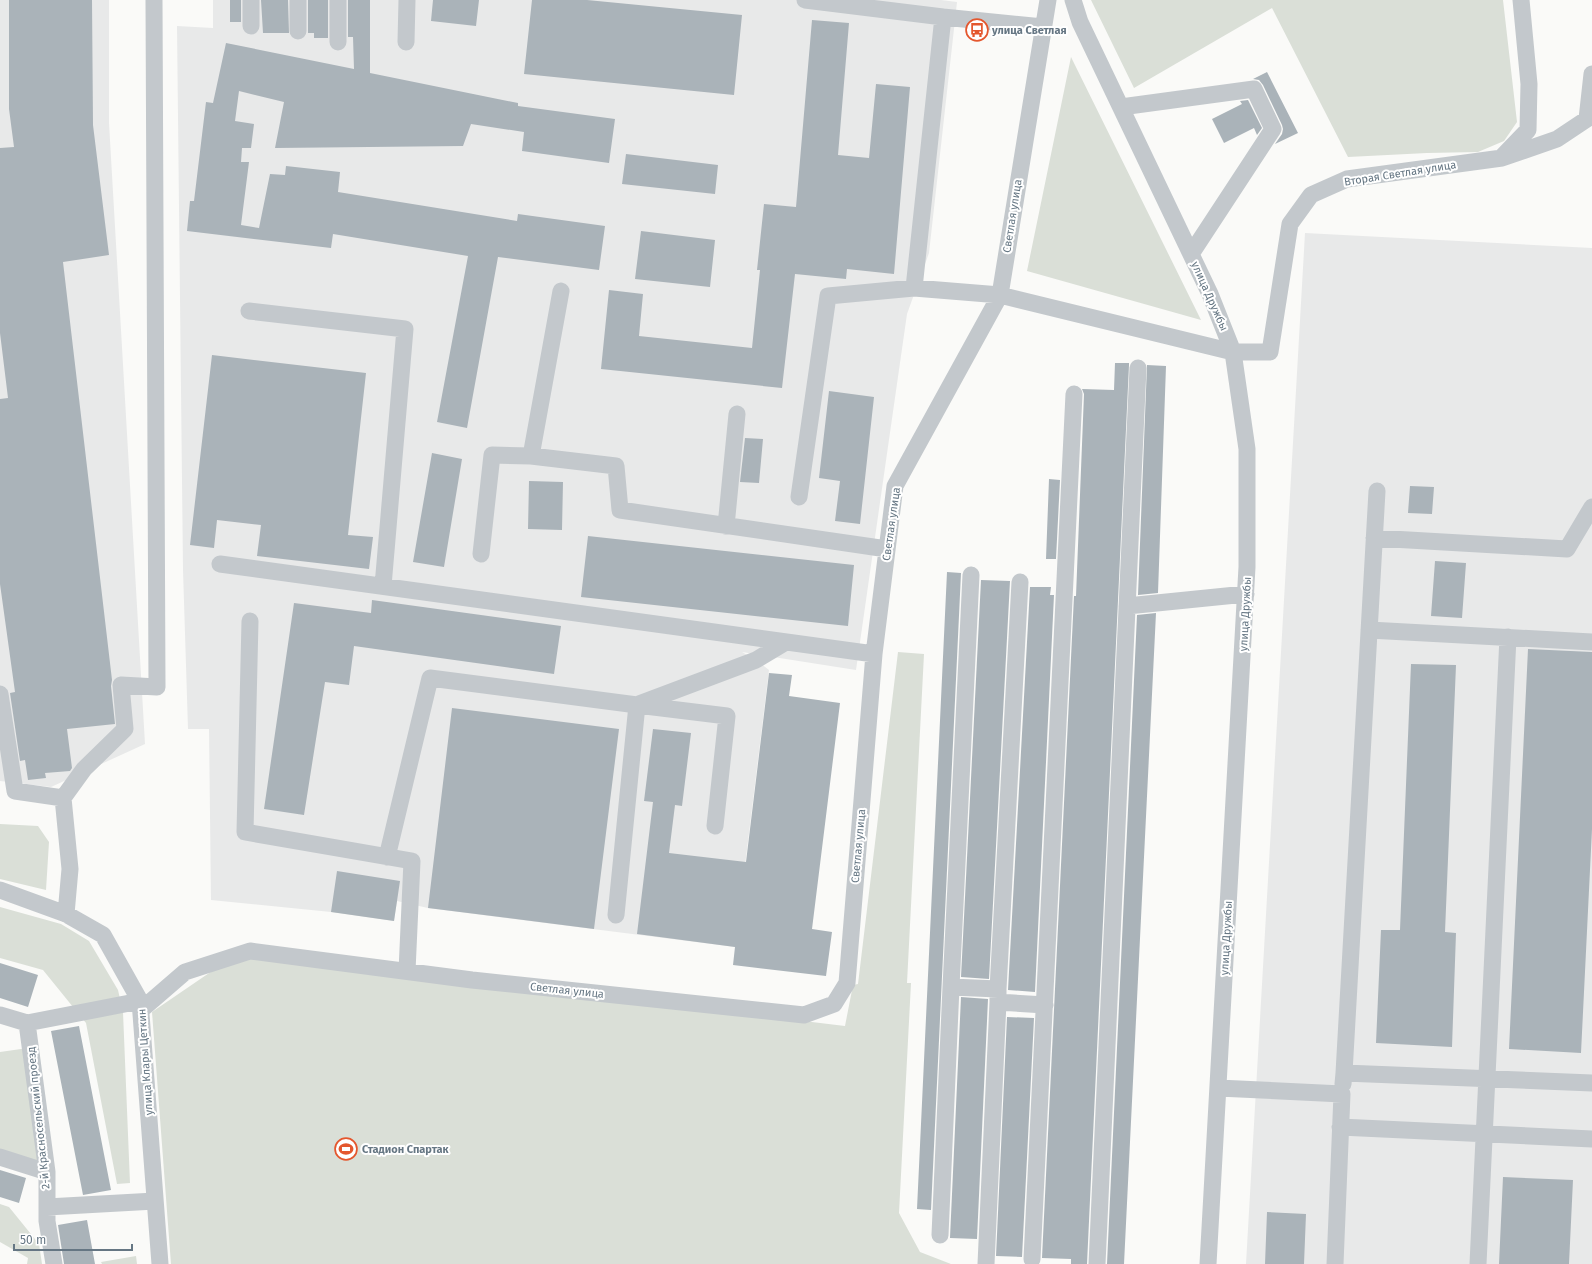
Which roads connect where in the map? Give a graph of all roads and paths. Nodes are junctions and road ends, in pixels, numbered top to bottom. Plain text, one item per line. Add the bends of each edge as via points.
1 (154, 0) edge
2 (251, 0) edge
3 (298, 0) edge
4 (338, 0) edge
5 (407, 0) edge
6 (806, 0) edge
7 (1048, 0) edge
8 (1073, 0) edge
9 (1521, 0) edge
10 (943, 17) junction
11 (251, 26) dead end
12 (1043, 27) junction
13 (298, 30) dead end
14 (338, 42) dead end
15 (406, 42) dead end
16 (1592, 74) edge
17 (1121, 107) junction
18 (1590, 119) edge
19 (1502, 158) junction
20 (1191, 254) junction
21 (914, 288) junction
22 (561, 291) dead end
23 (1000, 295) junction
24 (249, 311) dead end
25 (1233, 352) junction
26 (1138, 368) dead end
27 (1074, 394) dead end
28 (737, 414) dead end
29 (531, 456) junction
30 (1377, 490) dead end
31 (799, 496) dead end
32 (1592, 507) edge
33 (726, 526) junction
34 (1374, 538) junction
35 (887, 549) junction
36 (481, 554) dead end
37 (220, 564) dead end
38 (971, 575) dead end
39 (1020, 582) dead end
40 (382, 586) junction
41 (1246, 594) junction
42 (1127, 606) junction
43 (250, 621) dead end
44 (1369, 630) junction
45 (1508, 638) junction
46 (786, 642) junction
47 (1592, 642) edge
48 (874, 654) junction
49 (0, 694) edge
50 (637, 705) junction
51 (63, 798) junction
52 (715, 826) dead end
53 (387, 857) junction
54 (0, 890) edge
55 (66, 914) junction
56 (616, 915) dead end
57 (407, 971) junction
58 (952, 987) junction
59 (998, 996) junction
60 (1045, 1005) junction
61 (141, 1006) junction
62 (0, 1015) edge
63 (27, 1023) junction
64 (1344, 1073) junction
65 (1488, 1079) junction
66 (1592, 1083) edge
67 (1218, 1088) junction
68 (1342, 1094) junction
69 (1340, 1127) junction
70 (1485, 1134) junction
71 (1592, 1139) edge
72 (0, 1157) edge
73 (47, 1172) junction
74 (155, 1201) junction
75 (47, 1208) junction
76 (940, 1235) dead end
77 (1032, 1258) dead end
78 (54, 1264) edge
79 (160, 1264) edge
80 (986, 1264) edge
81 (1097, 1264) edge
82 (1208, 1264) edge
83 (1335, 1264) edge
84 (1478, 1264) edge

1 - 51 street via 157,687 121,685 125,729 84,769
2 - 11 street
3 - 13 street
4 - 14 street
5 - 15 street
6 - 10 street
7 - 12 street, Светлая улица
8 - 17 street, улица Дружбы via 1080,22
9 - 19 street via 1529,84 1528,130
10 - 12 street
10 - 21 street
12 - 23 street, Светлая улица
16 - 18 street, Вторая Светлая улица
17 - 20 street, улица Дружбы
17 - 20 street via 1254,89 1273,129
18 - 19 street, Вторая Светлая улица via 1557,139
19 - 25 street, Вторая Светлая улица via 1347,179 1311,195 1290,224 1270,352
20 - 25 street, улица Дружбы
21 - 23 street
21 - 31 street via 828,296
22 - 29 street
23 - 25 street
23 - 35 street, Светлая улица via 895,486
24 - 40 street via 405,329
25 - 41 street, улица Дружбы via 1247,449
26 - 42 street
27 - 60 street
28 - 33 street
29 - 33 street via 616,466 620,510
29 - 36 street via 492,455
30 - 34 street
32 - 34 street via 1566,549
33 - 35 street
34 - 44 street
35 - 48 street, Светлая улица
37 - 40 street
38 - 58 street
39 - 59 street
40 - 46 street
41 - 42 street
41 - 67 street, улица Дружбы
42 - 81 street
43 - 53 street via 245,832
44 - 45 street
44 - 64 street
45 - 47 street
45 - 65 street
46 - 48 street
46 - 50 street via 756,660
48 - 57 street, Светлая улица via 847,984 834,1004 804,1015
49 - 51 street via 15,791
50 - 52 street via 727,716
50 - 53 street via 430,678
50 - 56 street
51 - 55 street via 70,869
53 - 57 street via 412,861
54 - 55 street, улица Клары Цеткин
55 - 61 street, улица Клары Цеткин via 103,934
57 - 61 street, Светлая улица via 250,951 185,972
58 - 59 street
58 - 76 street
59 - 60 street
59 - 80 street
60 - 77 street
61 - 63 street
61 - 74 street, улица Клары Цеткин
62 - 63 street
63 - 73 street, 2-й Красносельский проезд
64 - 65 street
64 - 68 street
65 - 66 street
65 - 70 street
67 - 68 street
67 - 82 street, улица Дружбы
68 - 69 street
69 - 70 street
69 - 83 street
70 - 71 street
70 - 84 street
72 - 73 street
73 - 75 street, 2-й Красносельский проезд
74 - 75 street
74 - 79 street, улица Клары Цеткин
75 - 78 street, 2-й Красносельский проезд

